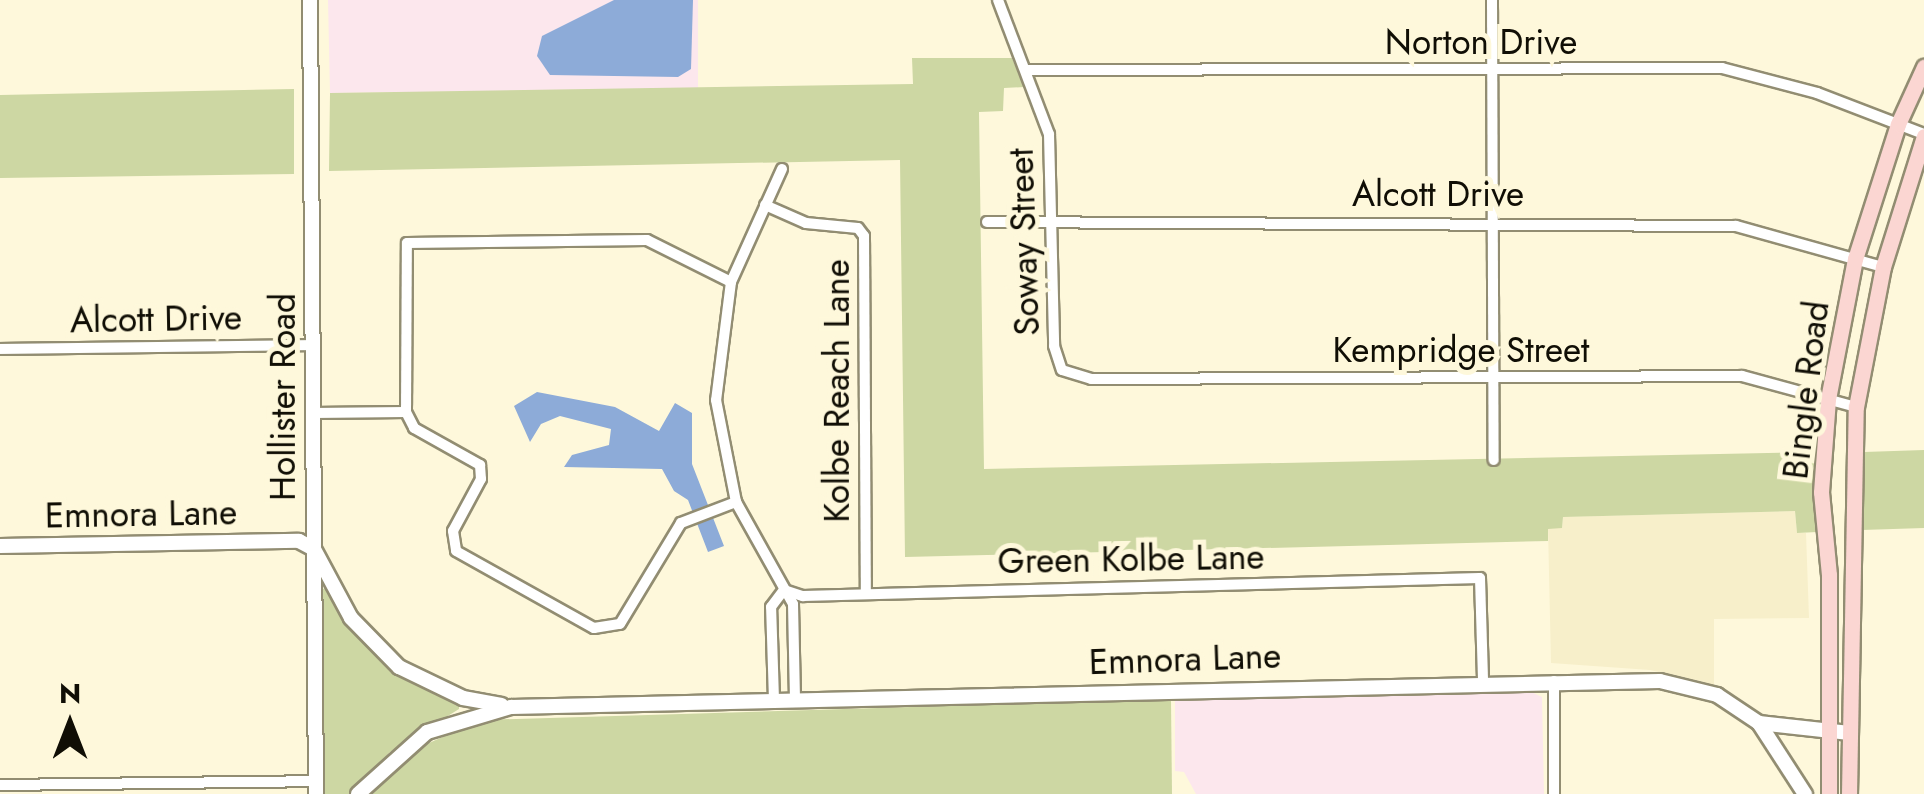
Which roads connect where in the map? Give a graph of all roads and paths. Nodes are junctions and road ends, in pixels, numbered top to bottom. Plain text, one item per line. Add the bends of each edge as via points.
1 (310, 0) edge
2 (998, 0) edge
3 (1492, 0) edge
4 (1924, 67) edge
5 (1027, 70) junction
6 (1494, 70) junction
7 (1898, 124) junction
8 (1924, 135) edge
9 (782, 170) dead end
10 (765, 205) junction
11 (1494, 220) junction
12 (988, 222) dead end
13 (1055, 224) junction
14 (1854, 259) junction
15 (1882, 267) junction
16 (731, 282) junction
17 (313, 345) junction
18 (0, 349) edge
19 (1062, 370) joint
20 (1492, 377) junction
21 (1828, 399) junction
22 (1856, 407) junction
23 (321, 412) junction
24 (406, 412) junction
25 (1494, 460) dead end
26 (736, 502) junction
27 (0, 546) edge
28 (314, 549) junction
29 (1850, 574) junction
30 (1829, 575) junction
31 (784, 590) junction
32 (866, 594) junction
33 (1483, 680) junction
34 (1554, 681) junction
35 (795, 699) junction
36 (774, 700) junction
37 (511, 707) junction
38 (1758, 723) junction
39 (1829, 732) junction
40 (1849, 733) junction
41 (0, 785) edge
42 (316, 788) edge
43 (358, 794) edge
44 (1554, 794) edge
45 (1805, 794) edge
46 (1829, 794) edge
47 (1849, 794) edge

1 - 17 street, Hollister Road
2 - 5 street, Soway Street
3 - 6 street
4 - 7 main road, Bingle Road
5 - 6 street, Norton Drive
5 - 13 street, Soway Street via 1049,134
6 - 7 street, Norton Drive via 1722,68
6 - 11 street
7 - 8 street, Norton Drive
7 - 14 main road, Bingle Road
8 - 15 main road, Bingle Road
9 - 10 street
10 - 16 street
10 - 32 street, Kolbe Reach Lane via 806,223 858,228 864,236
11 - 13 street, Alcott Drive
11 - 14 street, Alcott Drive via 1736,226
11 - 20 street
12 - 13 street, Alcott Drive
13 - 19 street, Soway Street via 1054,346
14 - 15 street, Alcott Drive
14 - 21 main road, Bingle Road
15 - 22 main road, Bingle Road
16 - 24 street via 648,240 406,243
16 - 26 street via 716,400
17 - 18 street, Alcott Drive
17 - 23 street, Hollister Road
19 - 20 street, Kempridge Street via 1091,379
20 - 21 street, Kempridge Street via 1742,376
20 - 25 street
21 - 22 street, Kempridge Street
21 - 30 main road, Bingle Road via 1821,492
22 - 29 main road, Bingle Road
23 - 24 street
23 - 28 street, Hollister Road
24 - 26 street via 414,428 482,472 453,531 456,551 594,628 620,624 686,520
26 - 31 street
27 - 28 street, Emnora Lane via 299,541
28 - 37 street, Emnora Lane via 352,618 399,667 464,698
28 - 42 street, Hollister Road
29 - 30 main road
29 - 40 main road, Bingle Road
30 - 39 main road, Bingle Road
31 - 32 street, Green Kolbe Lane via 803,596
31 - 35 street via 792,604
31 - 36 street via 771,606
32 - 33 street, Green Kolbe Lane via 1480,578
33 - 34 street, Emnora Lane
33 - 35 street, Emnora Lane
34 - 38 street, Emnora Lane via 1689,686 1717,695
34 - 44 street
35 - 36 street, Emnora Lane
36 - 37 street, Emnora Lane
37 - 43 street, Emnora Lane via 427,732
38 - 39 street, Emnora Lane
38 - 45 street
39 - 40 street, Emnora Lane
39 - 46 main road, Bingle Road
40 - 47 main road, Bingle Road
41 - 42 street

